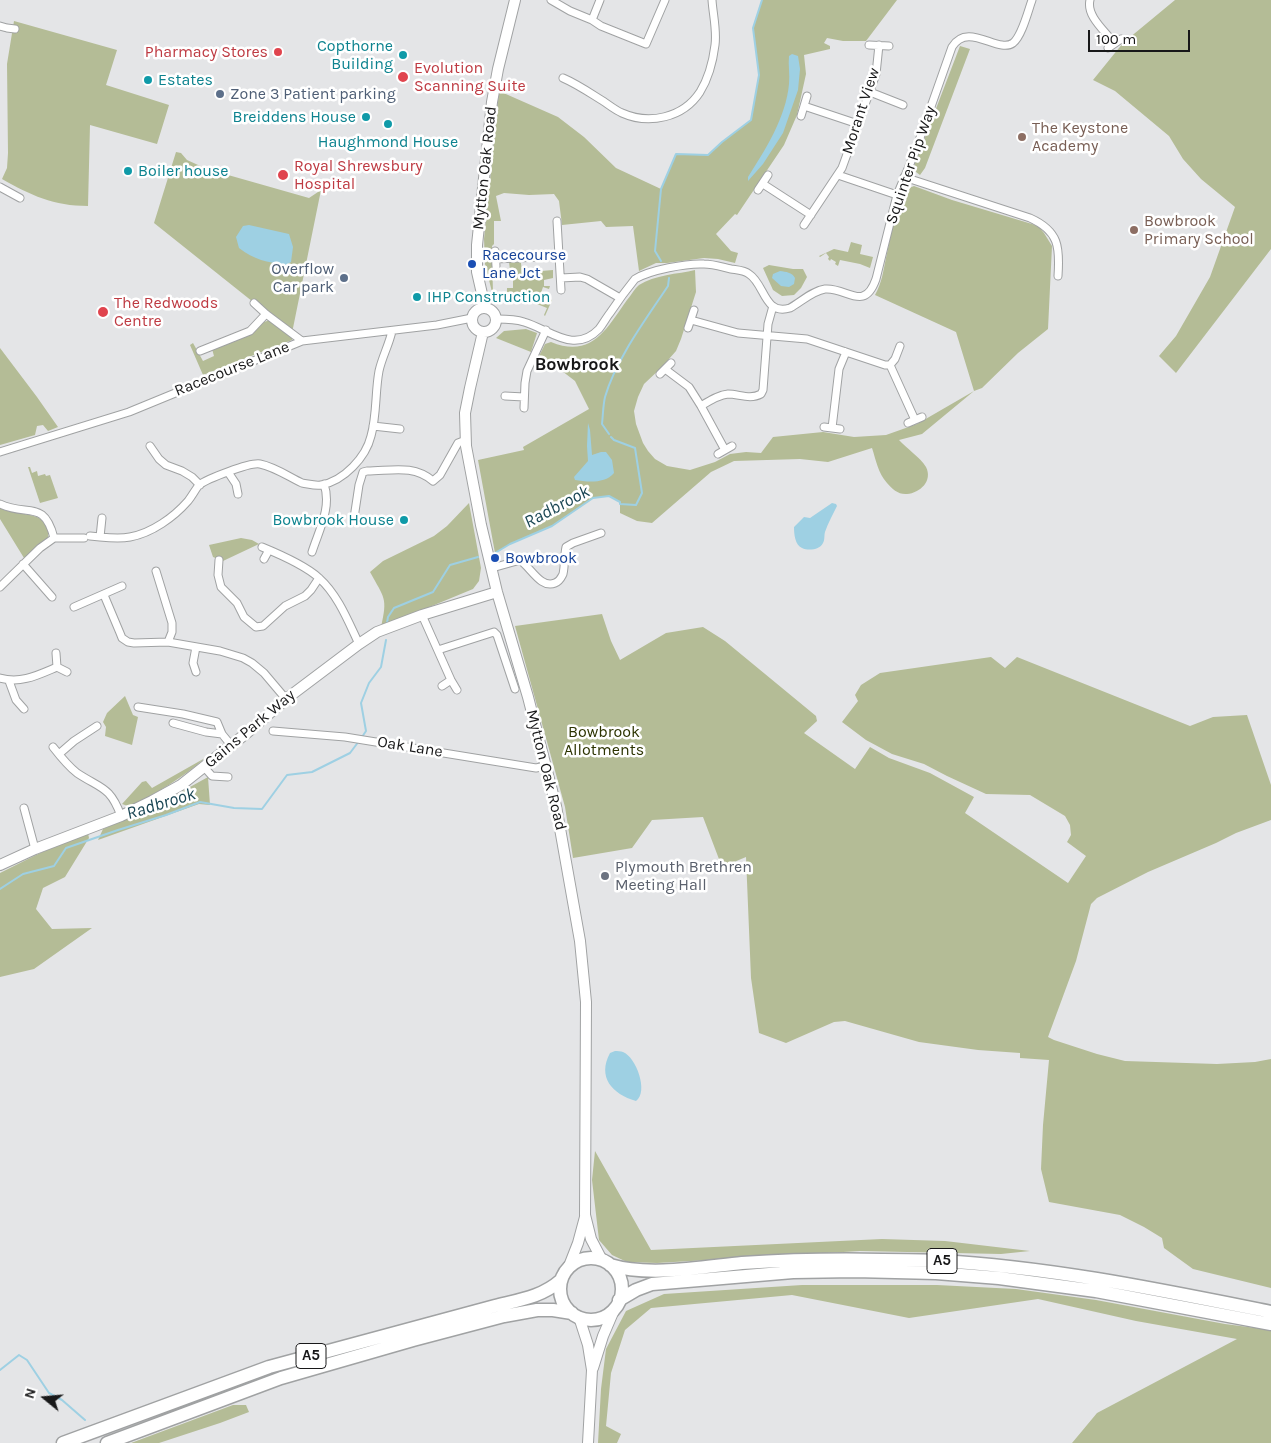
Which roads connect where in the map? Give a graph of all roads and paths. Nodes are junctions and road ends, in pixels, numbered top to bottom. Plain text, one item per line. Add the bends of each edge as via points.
1 (515, 0) edge
2 (551, 0) edge
3 (600, 0) edge
4 (665, 0) edge
5 (712, 0) edge
6 (1032, 0) edge
7 (1090, 0) edge
8 (592, 20) junction
9 (4, 29) edge
10 (15, 29) dead end
11 (868, 45) dead end
12 (879, 45) junction
13 (889, 46) dead end
14 (1108, 48) dead end
15 (563, 78) dead end
16 (870, 92) junction
17 (807, 96) dead end
18 (903, 105) dead end
19 (804, 106) junction
20 (801, 116) dead end
21 (858, 124) junction
22 (768, 175) dead end
23 (838, 175) junction
24 (904, 177) junction
25 (0, 188) edge
26 (897, 196) junction
27 (20, 198) dead end
28 (811, 215) junction
29 (557, 221) dead end
30 (804, 225) dead end
31 (495, 251) dead end
32 (560, 256) junction
33 (1058, 276) dead end
34 (561, 278) junction
35 (561, 290) dead end
36 (620, 298) junction
37 (254, 303) dead end
38 (773, 306) junction
39 (484, 307) junction
40 (694, 310) dead end
41 (266, 314) junction
42 (472, 318) junction
43 (497, 318) junction
44 (691, 320) junction
45 (688, 328) dead end
46 (546, 330) junction
47 (392, 331) junction
48 (483, 332) junction
49 (768, 336) junction
50 (302, 341) junction
51 (900, 346) dead end
52 (200, 351) dead end
53 (846, 352) junction
54 (671, 363) dead end
55 (890, 365) junction
56 (505, 396) dead end
57 (524, 397) junction
58 (701, 406) junction
59 (524, 408) dead end
60 (915, 420) dead end
61 (373, 426) junction
62 (824, 427) dead end
63 (400, 429) dead end
64 (466, 440) junction
65 (150, 446) dead end
66 (732, 446) dead end
67 (0, 452) edge
68 (255, 455) dead end
69 (159, 459) junction
70 (152, 464) dead end
71 (254, 464) junction
72 (228, 472) junction
73 (324, 484) junction
74 (200, 485) junction
75 (238, 494) dead end
76 (0, 504) edge
77 (102, 518) dead end
78 (354, 518) dead end
79 (600, 533) dead end
80 (100, 537) junction
81 (54, 538) junction
82 (312, 552) dead end
83 (264, 559) dead end
84 (219, 560) dead end
85 (23, 564) junction
86 (492, 568) junction
87 (156, 571) dead end
88 (319, 578) junction
89 (122, 586) dead end
90 (0, 587) edge
91 (497, 592) junction
92 (104, 595) junction
93 (52, 597) dead end
94 (74, 607) dead end
95 (422, 615) junction
96 (168, 642) junction
97 (359, 644) junction
98 (196, 647) junction
99 (438, 650) junction
100 (56, 653) dead end
101 (57, 667) junction
102 (67, 672) dead end
103 (196, 672) dead end
104 (0, 678) edge
105 (9, 680) junction
106 (451, 680) junction
107 (442, 686) dead end
108 (515, 689) dead end
109 (457, 690) dead end
110 (286, 699) junction
111 (138, 707) dead end
112 (24, 709) dead end
113 (173, 722) dead end
114 (97, 726) dead end
115 (273, 731) dead end
116 (222, 734) junction
117 (231, 745) junction
118 (52, 747) dead end
119 (59, 754) junction
120 (546, 766) junction
121 (204, 767) junction
122 (228, 777) dead end
123 (24, 808) dead end
124 (121, 816) junction
125 (35, 849) junction
126 (0, 865) edge
127 (585, 1215) junction
128 (606, 1262) junction
129 (569, 1266) junction
130 (561, 1280) junction
131 (617, 1304) junction
132 (1271, 1312) edge
133 (575, 1315) junction
134 (1271, 1324) edge
135 (592, 1370) junction
136 (63, 1443) edge
137 (107, 1443) edge
138 (588, 1443) edge

1 - 39 main road, Mytton Oak Road via 494,94 479,226 476,258
2 - 8 street
3 - 8 street
4 - 8 street via 646,44
5 - 15 street via 715,45 708,72 700,93 676,113 652,120 633,117
6 - 24 street, Squinter Pip Way via 1020,34 1012,44 973,37 955,44
7 - 14 street via 1089,9 1093,16 1117,41
9 - 10 street
11 - 12 street
12 - 13 street
12 - 16 street, Morant View via 876,74
16 - 18 street
16 - 21 street, Morant View
17 - 19 street
19 - 20 street
19 - 21 street
21 - 23 street, Morant View
22 - 28 street via 761,187
23 - 26 street, Morant View
23 - 28 street, Morant View
24 - 26 street, Squinter Pip Way
24 - 33 street via 1040,223 1057,241 1060,258
25 - 27 street
26 - 38 street, Squinter Pip Way via 876,279 868,294 856,297 830,289 822,290 790,308
28 - 30 street, Morant View
29 - 32 street
31 - 32 street via 496,263
32 - 34 street
34 - 35 street
34 - 36 street via 587,279
36 - 38 street via 636,278 644,274 704,264 751,275
36 - 46 street via 599,329 586,338 564,340
37 - 41 street
38 - 49 street
39 - 42 main road via 476,310
39 - 43 main road via 492,310
40 - 44 street
41 - 50 street
41 - 52 street via 250,331
42 - 47 street, Racecourse Lane
42 - 48 main road via 476,329
43 - 46 street via 524,322
43 - 48 main road via 492,330
44 - 45 street
44 - 49 street via 738,333
46 - 57 street via 527,371
47 - 50 street, Racecourse Lane
47 - 61 street via 379,371
48 - 64 main road, Mytton Oak Road via 466,413
49 - 53 street via 807,339
49 - 58 street via 761,394 751,397 722,395
50 - 67 street, Racecourse Lane via 129,412
51 - 55 street via 896,359
53 - 55 street
53 - 62 street via 839,370 836,429
54 - 58 street via 663,371 689,387
55 - 60 street
56 - 57 street
57 - 59 street
58 - 66 street via 722,452
61 - 63 street
61 - 73 street via 359,460 341,477
64 - 78 street via 458,442 440,475 433,481 414,470 363,472
64 - 86 main road, Mytton Oak Road
65 - 69 street
68 - 71 street
69 - 70 street
69 - 74 street
71 - 72 street
71 - 73 street via 265,465 302,482
72 - 74 street
72 - 75 street
73 - 82 street via 327,501 312,540
74 - 80 street via 177,512 150,529 129,538
76 - 81 street via 33,511 47,518
77 - 80 street
79 - 86 street via 566,547 562,575 554,584 542,582 521,561
80 - 81 street
81 - 85 street
83 - 88 street via 265,548
84 - 88 street via 221,587 237,603 250,624 256,627 263,626 285,606 305,596
85 - 90 street
85 - 93 street
86 - 91 main road, Mytton Oak Road
87 - 96 street via 172,623
88 - 97 street via 339,604
89 - 92 street
91 - 95 main road, Gains Park Way
91 - 120 main road, Mytton Oak Road
92 - 94 street
92 - 96 street via 122,638 134,643
95 - 97 main road, Gains Park Way via 377,632
95 - 99 street
96 - 98 street
97 - 110 main road, Gains Park Way
98 - 103 street via 190,663
98 - 110 street via 230,653 252,662
99 - 106 street
99 - 108 street via 494,632
100 - 101 street
101 - 102 street
101 - 105 street via 26,679
104 - 105 street
105 - 112 street via 16,700
106 - 107 street
106 - 109 street
110 - 117 main road, Gains Park Way
111 - 116 street via 217,722
113 - 116 street
114 - 119 street
115 - 120 street, Oak Lane via 364,740 536,768
116 - 117 street
117 - 121 main road, Gains Park Way
118 - 119 street
119 - 124 street via 77,772 104,788
120 - 127 main road, Mytton Oak Road via 577,924 586,1002
121 - 122 street via 212,776
121 - 124 main road, Gains Park Way via 182,785
123 - 125 street via 24,824
124 - 125 main road, Gains Park Way
125 - 126 main road, Gains Park Way
127 - 128 main road, Mytton Oak Road via 591,1239
127 - 129 main road, Mytton Oak Road
128 - 129 highway via 585,1258
128 - 131 highway via 618,1273 621,1284
128 - 132 highway, A5 via 621,1268 669,1270 791,1260 938,1261 1100,1280
129 - 130 highway
130 - 133 highway via 561,1298
130 - 136 highway, A5 via 532,1297 269,1367
131 - 133 highway via 601,1318 590,1320
131 - 134 highway, A5 via 644,1286 659,1283 792,1272 936,1273 1096,1291
131 - 135 main road
133 - 135 main road via 586,1337
133 - 137 highway, A5 via 536,1310 413,1340 280,1378
135 - 138 main road

